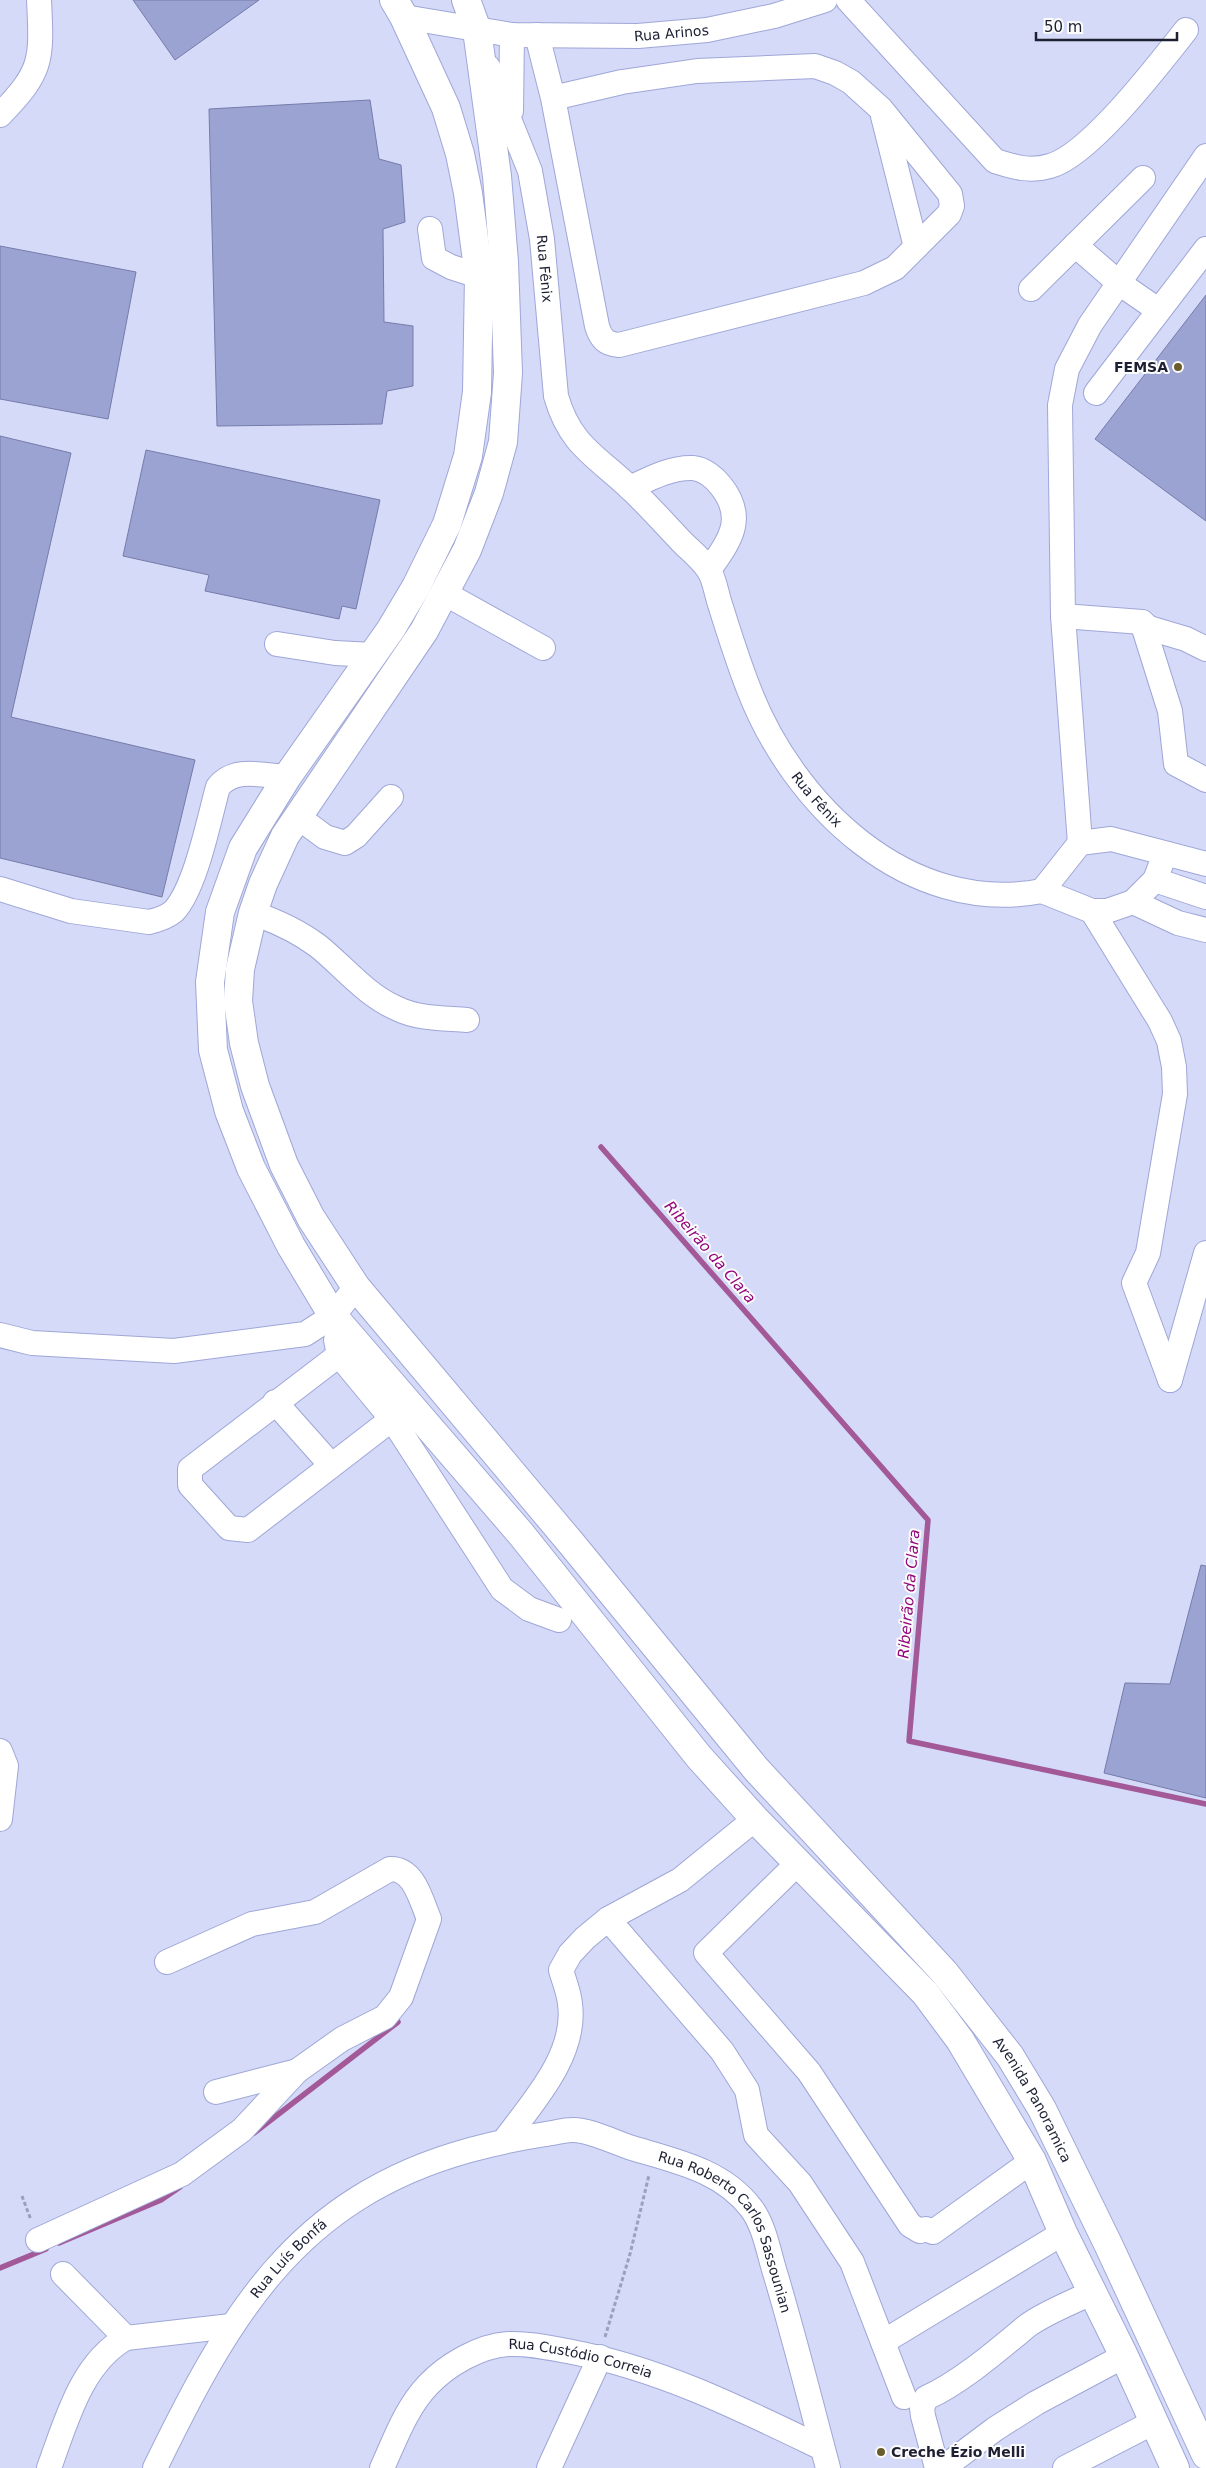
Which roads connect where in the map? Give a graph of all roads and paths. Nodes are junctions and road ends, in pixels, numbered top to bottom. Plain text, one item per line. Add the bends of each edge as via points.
1 (39, 0) edge
2 (466, 0) edge
3 (825, 0) edge
4 (848, 0) edge
5 (399, 8) edge
6 (477, 30) junction
7 (1186, 30) dead end
8 (512, 35) junction
9 (537, 35) junction
10 (553, 98) junction
11 (881, 109) junction
12 (0, 115) edge
13 (511, 122) junction
14 (1206, 156) edge
15 (1143, 178) dead end
16 (430, 229) dead end
17 (1075, 245) junction
18 (916, 247) junction
19 (1206, 249) edge
20 (479, 276) junction
21 (1119, 283) junction
22 (1031, 289) dead end
23 (1158, 310) junction
24 (1096, 393) dead end
25 (630, 488) junction
26 (709, 570) junction
27 (444, 593) junction
28 (1063, 616) junction
29 (1142, 622) junction
30 (277, 644) dead end
31 (543, 648) dead end
32 (1206, 649) edge
33 (373, 655) junction
34 (287, 778) junction
35 (1206, 780) edge
36 (391, 797) dead end
37 (298, 817) junction
38 (1080, 843) junction
39 (1165, 854) junction
40 (1206, 864) edge
41 (1155, 880) junction
42 (0, 889) edge
43 (1042, 891) junction
44 (1206, 897) edge
45 (1133, 902) junction
46 (1092, 910) junction
47 (253, 913) junction
48 (1206, 930) edge
49 (467, 1020) dead end
50 (1206, 1253) edge
51 (356, 1286) junction
52 (333, 1316) junction
53 (0, 1335) edge
54 (338, 1355) junction
55 (275, 1402) junction
56 (392, 1419) junction
57 (331, 1465) junction
58 (559, 1620) dead end
59 (0, 1752) edge
60 (0, 1819) edge
61 (755, 1819) junction
62 (798, 1863) junction
63 (608, 1919) junction
64 (168, 1962) dead end
65 (297, 2071) junction
66 (216, 2092) dead end
67 (504, 2141) junction
68 (654, 2154) junction
69 (1032, 2161) junction
70 (22, 2196) dead end
71 (1063, 2233) junction
72 (38, 2240) joint
73 (63, 2274) dead end
74 (1093, 2292) junction
75 (231, 2326) junction
76 (126, 2338) junction
77 (883, 2342) junction
78 (1124, 2356) junction
79 (600, 2357) junction
80 (904, 2397) dead end
81 (1154, 2422) junction
82 (1206, 2455) edge
83 (825, 2458) edge
84 (49, 2468) edge
85 (155, 2468) edge
86 (382, 2468) edge
87 (549, 2468) edge
88 (937, 2468) edge
89 (943, 2468) edge
90 (1065, 2468) edge
91 (1176, 2468) edge

1 - 12 street via 41,45 38,66 21,93
2 - 6 main road, Avenida Panoramica
3 - 9 street, Rua Arinos via 774,16 707,30 638,36
4 - 7 street via 994,161 1022,170 1051,166 1083,147 1132,96
5 - 6 street, Rua Arinos
5 - 20 main road via 446,108 460,154
6 - 8 street, Rua Arinos
6 - 13 street, Rua Fênix
6 - 27 main road, Avenida Panoramica via 498,186 508,373 503,442 489,493 467,550
8 - 9 street, Rua Arinos
8 - 13 street
9 - 10 street
10 - 11 street via 622,82 697,71 815,66 851,82
10 - 18 street via 597,326 600,336 611,344 619,345 864,282 895,268
11 - 18 street
11 - 18 street via 952,200 949,214
13 - 25 street, Rua Fênix via 530,171 542,239 556,396 562,415 576,440
14 - 21 street
15 - 17 street
16 - 20 street via 434,258
17 - 21 street
17 - 22 street
19 - 23 street
20 - 33 main road via 477,392 468,456 447,524 416,587
21 - 23 street
21 - 28 street via 1090,325 1067,370 1060,405
23 - 24 street
25 - 26 street, Rua Fênix
25 - 26 street via 681,469 702,470 718,482 733,506 734,519 732,533
26 - 43 street, Rua Fênix via 748,689 775,745 807,791 834,820 894,864 940,885 976,894 1006,896
27 - 31 street
27 - 37 main road, Avenida Panoramica via 424,631
28 - 29 street
28 - 38 street
29 - 32 street via 1149,628
29 - 35 street via 1170,712 1176,764
30 - 33 street
33 - 34 main road
34 - 42 street via 234,774 224,780 218,787 191,880 182,900 173,912 162,919 149,922 70,911
34 - 52 main road via 243,848 220,912 210,982 213,1050 229,1111 252,1168 291,1246
36 - 37 street via 356,836 345,843 325,836
37 - 47 main road, Avenida Panoramica via 285,836
38 - 39 street via 1111,839
38 - 43 street
39 - 40 street
39 - 41 street
41 - 44 street
41 - 45 street
43 - 46 street
45 - 46 street via 1107,911
45 - 48 street via 1178,923
46 - 50 street via 1160,1021 1169,1041 1174,1067 1174,1094 1148,1253 1134,1283 1170,1380
47 - 49 street via 280,923 316,945 395,1008 420,1017
47 - 51 main road, Avenida Panoramica via 240,969 238,1001 244,1043 284,1165 311,1218
51 - 52 street
51 - 82 main road, Avenida Panoramica via 780,1796 944,1972 1010,2056 1050,2126 1108,2244
52 - 53 street via 305,1334 174,1350 32,1343
52 - 54 street
52 - 61 main road via 521,1534 700,1757
54 - 55 street
54 - 56 street
55 - 57 street
55 - 57 street via 190,1469 190,1485 229,1528 248,1530
56 - 57 street
56 - 58 street via 502,1589 529,1609
59 - 60 street via 6,1766
61 - 62 main road
61 - 63 street via 680,1880
62 - 69 main road via 925,1993 960,2040
62 - 69 street via 706,1953 810,2072 910,2225 920,2231 933,2232
63 - 67 street via 585,1938 560,1970 570,2005 565,2044 540,2091
63 - 77 street via 722,2051 747,2090 756,2136 800,2183 852,2262
64 - 65 street via 252,1924 315,1912 390,1869 410,1876 429,1919 401,1998 385,2017 342,2039
65 - 66 street
65 - 72 street via 242,2130 182,2174
67 - 68 street, Rua Roberto Carlos Sassounian via 574,2129
67 - 75 street, Rua Luís Bonfá via 434,2160 389,2180 342,2208 299,2242 257,2289
68 - 79 path via 630,2254
68 - 83 street, Rua Roberto Carlos Sassounian via 701,2169 729,2186 752,2209 791,2325
69 - 71 main road
70 - 72 path
71 - 74 main road
71 - 77 street
73 - 76 street
74 - 78 main road
74 - 88 street via 1028,2325 1013,2340 940,2392 926,2398 923,2416
75 - 76 street
75 - 85 street, Rua Luís Bonfá via 194,2388
76 - 84 street via 112,2346 83,2384
77 - 80 street
78 - 81 main road
78 - 89 street via 1036,2403
79 - 83 street, Rua Custódio Correia via 692,2388
79 - 86 street, Rua Custódio Correia via 535,2345 506,2344 482,2350 454,2364 428,2385 409,2411
79 - 87 street
81 - 90 street
81 - 91 main road

